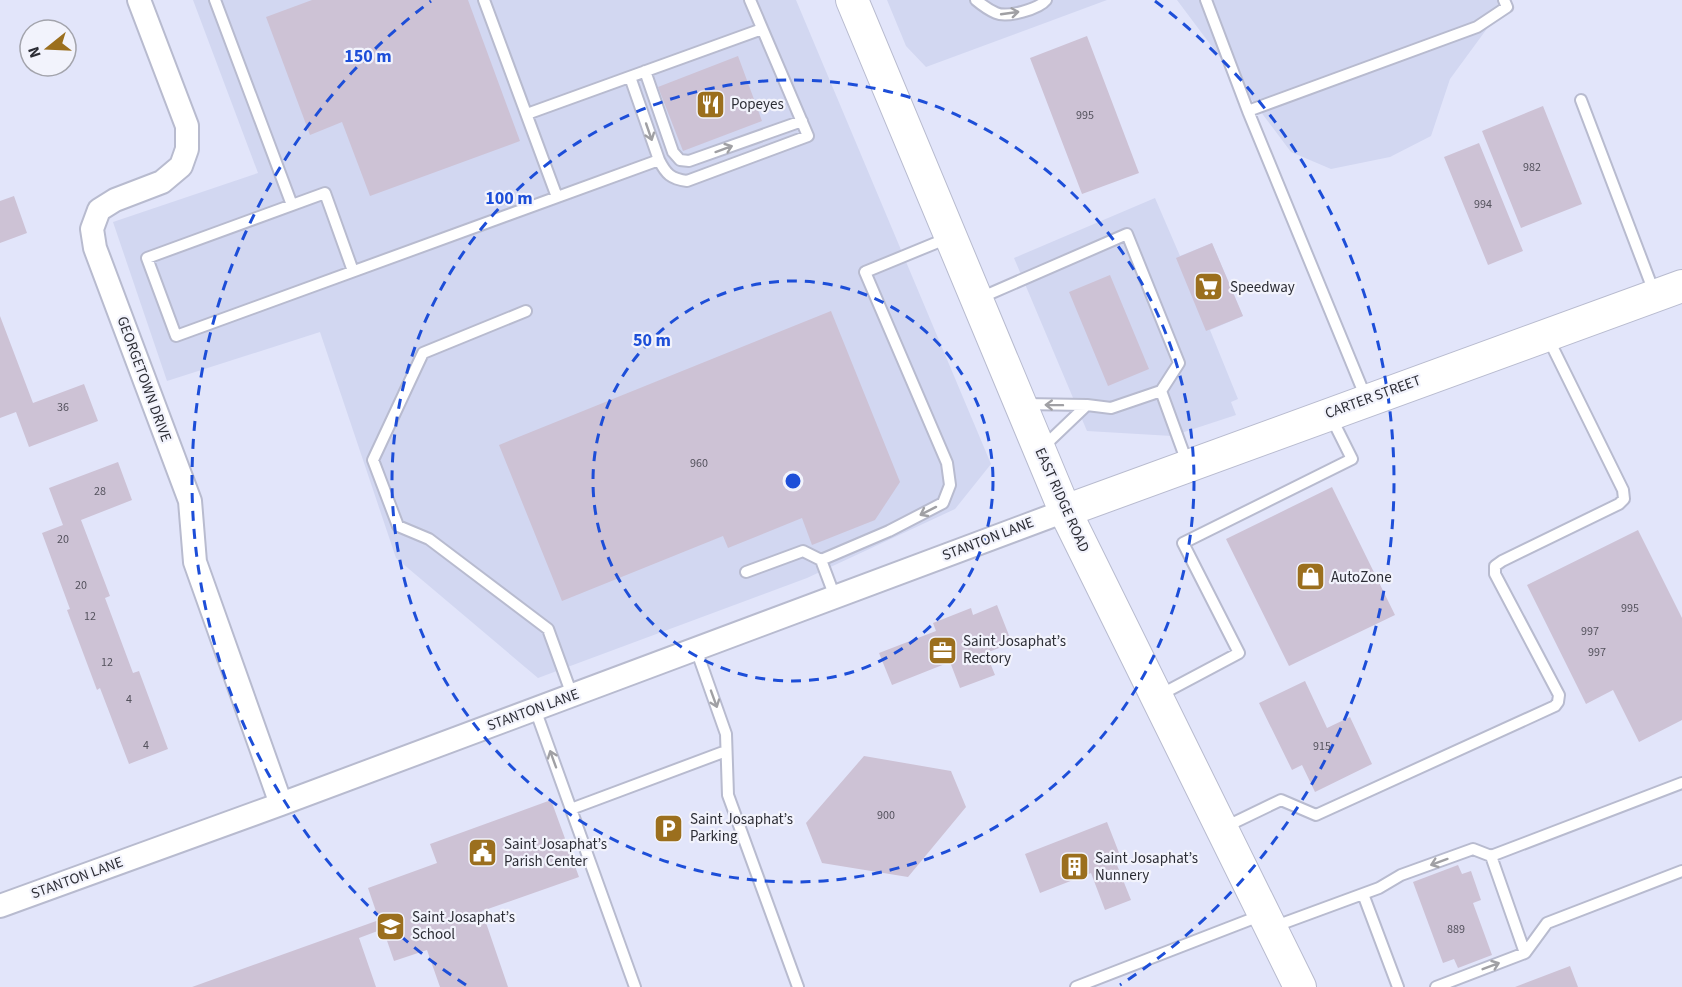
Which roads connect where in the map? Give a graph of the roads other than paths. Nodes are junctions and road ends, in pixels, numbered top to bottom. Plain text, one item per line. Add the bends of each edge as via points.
1 (139, 0) edge
2 (215, 0) edge
3 (484, 0) edge
4 (750, 0) edge
5 (852, 0) edge
6 (976, 0) edge
7 (1046, 0) edge
8 (1206, 0) edge
9 (1504, 0) edge
10 (762, 29) junction
11 (645, 71) junction
12 (630, 77) junction
13 (1581, 100) dead end
14 (1248, 111) junction
15 (527, 114) junction
16 (802, 121) junction
17 (658, 160) junction
18 (557, 197) junction
19 (292, 205) junction
20 (951, 237) junction
21 (353, 271) junction
22 (1669, 291) edge
23 (977, 299) junction
24 (526, 311) dead end
25 (1546, 334) junction
26 (1161, 391) junction
27 (1367, 399) junction
28 (1021, 404) junction
29 (1087, 405) junction
30 (1329, 413) junction
31 (1040, 450) junction
32 (1188, 465) junction
33 (1065, 511) junction
34 (821, 560) junction
35 (746, 572) dead end
36 (835, 597) junction
37 (696, 649) junction
38 (572, 695) junction
39 (1157, 697) junction
40 (535, 709) junction
41 (726, 751) junction
42 (1682, 783) edge
43 (280, 804) junction
44 (571, 809) junction
45 (1222, 828) junction
46 (1491, 856) junction
47 (1682, 871) edge
48 (1363, 894) junction
49 (0, 906) edge
50 (1268, 921) junction
51 (1525, 953) junction
52 (634, 987) edge
53 (798, 987) edge
54 (1076, 987) edge
55 (1300, 987) edge
56 (1398, 987) edge
57 (1436, 987) edge

1 - 43 street, GEORGETOWN DRIVE via 187,126 187,149 181,166 162,182 99,210 92,229 95,248 190,501 195,562
2 - 19 lane
3 - 15 lane
4 - 10 lane
5 - 20 main road, EAST RIDGE ROAD
6 -> 7 lane via 999,15 1042,5
8 - 14 lane
9 - 14 lane via 1507,7 1477,27
10 - 11 lane
10 - 16 lane
11 - 12 lane
11 -> 16 lane via 673,152 680,160 689,161
12 - 15 lane
12 -> 17 lane
13 - 22 lane
14 - 27 lane
15 - 18 lane
16 - 17 lane via 808,136 687,180 665,173
17 - 18 lane
18 - 21 lane
19 - 21 lane via 325,193
19 - 21 lane via 147,258 176,336
20 - 23 main road, EAST RIDGE ROAD
20 -> 34 lane via 865,272 947,463 950,485 943,503
22 - 25 main road, CARTER STREET
23 - 26 lane via 1127,234 1179,363
23 - 28 main road, EAST RIDGE ROAD
24 - 38 lane via 423,353 373,460 398,526 429,539 548,628
25 - 27 main road, CARTER STREET
25 - 45 lane via 1624,499 1494,567 1559,695 1558,702 1316,815 1281,800
26 - 29 lane via 1111,408
26 - 32 lane
27 - 30 main road, CARTER STREET
29 -> 28 lane
28 - 31 main road, EAST RIDGE ROAD
29 - 31 lane
30 - 32 main road, CARTER STREET
30 - 39 lane via 1352,459 1183,543 1239,653
31 - 33 main road, EAST RIDGE ROAD
32 - 33 main road, CARTER STREET
33 - 36 street, STANTON LANE
33 - 39 main road, EAST RIDGE ROAD
34 - 35 lane via 803,551
34 - 36 lane
36 - 37 street, STANTON LANE
37 - 38 street, STANTON LANE
37 -> 41 lane via 726,734
38 - 40 street, STANTON LANE
39 - 45 main road, EAST RIDGE ROAD
40 - 43 street, STANTON LANE
44 -> 40 lane
41 - 44 lane
41 - 53 lane via 728,795
42 - 46 lane
43 - 49 street, STANTON LANE
44 - 52 lane
45 - 50 main road, EAST RIDGE ROAD
46 -> 48 lane via 1473,849 1401,875
46 - 51 lane
47 - 51 lane via 1547,923
48 - 50 lane
48 - 56 lane
50 - 54 lane
50 - 55 main road, EAST RIDGE ROAD
57 -> 51 lane

